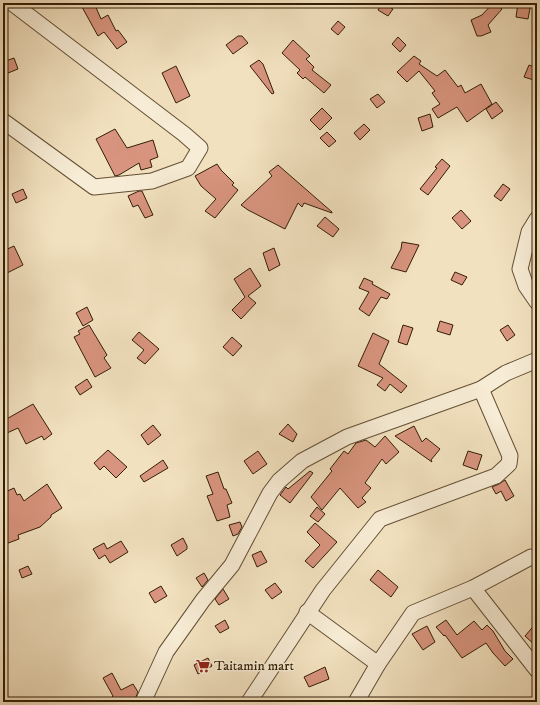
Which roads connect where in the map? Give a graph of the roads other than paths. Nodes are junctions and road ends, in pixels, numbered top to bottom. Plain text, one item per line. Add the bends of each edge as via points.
1 (12, 3) edge
2 (3, 121) edge
3 (537, 219) edge
4 (537, 302) edge
5 (537, 360) edge
6 (481, 389) junction
7 (537, 559) edge
8 (473, 588) junction
9 (307, 612) junction
10 (378, 664) junction
11 (537, 670) edge
12 (143, 702) edge
13 (249, 702) edge
14 (356, 702) edge

1 - 2 street via 200,148 188,168 152,181 94,187
3 - 4 street via 529,232 520,269 526,286
5 - 6 street via 506,373
6 - 9 street via 510,456 509,464 496,476 380,519
6 - 12 street via 347,437 302,460 270,493 232,566 203,600 166,652
7 - 8 street via 531,557
8 - 10 street via 413,613
8 - 11 street
9 - 10 street
9 - 13 street
10 - 14 street

